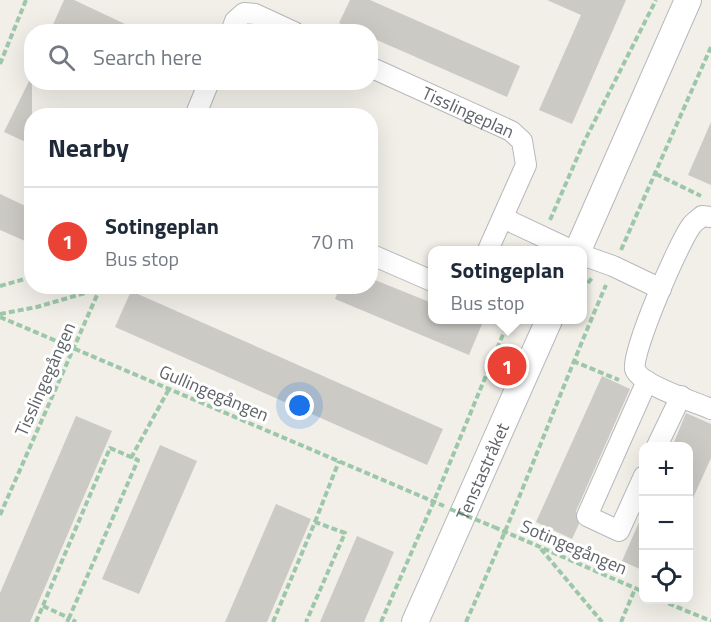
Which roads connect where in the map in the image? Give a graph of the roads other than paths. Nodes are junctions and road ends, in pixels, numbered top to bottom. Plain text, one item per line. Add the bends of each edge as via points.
1 (688, 0) edge
2 (234, 24) edge
3 (277, 24) edge
4 (378, 71) edge
5 (206, 90) edge
6 (198, 108) edge
7 (711, 217) edge
8 (503, 218) junction
9 (490, 246) edge
10 (562, 246) edge
11 (580, 246) edge
12 (378, 257) edge
13 (587, 257) edge
14 (428, 279) edge
15 (661, 289) junction
16 (547, 324) edge
17 (646, 381) junction
18 (681, 396) junction
19 (711, 409) edge
20 (659, 442) edge
21 (639, 487) edge
22 (415, 622) edge

1 - 11 street
2 - 3 street via 244,13
4 - 8 street, Tisslingeplan via 511,131 522,141 526,165
5 - 6 street
7 - 15 street via 702,216 691,226
8 - 9 street, Tisslingeplan
8 - 10 street
12 - 14 street
13 - 15 street
15 - 17 street via 635,355 635,369
16 - 22 street, Tenstastråket
17 - 18 street
17 - 21 street via 587,516 619,531
18 - 19 street
18 - 20 street

